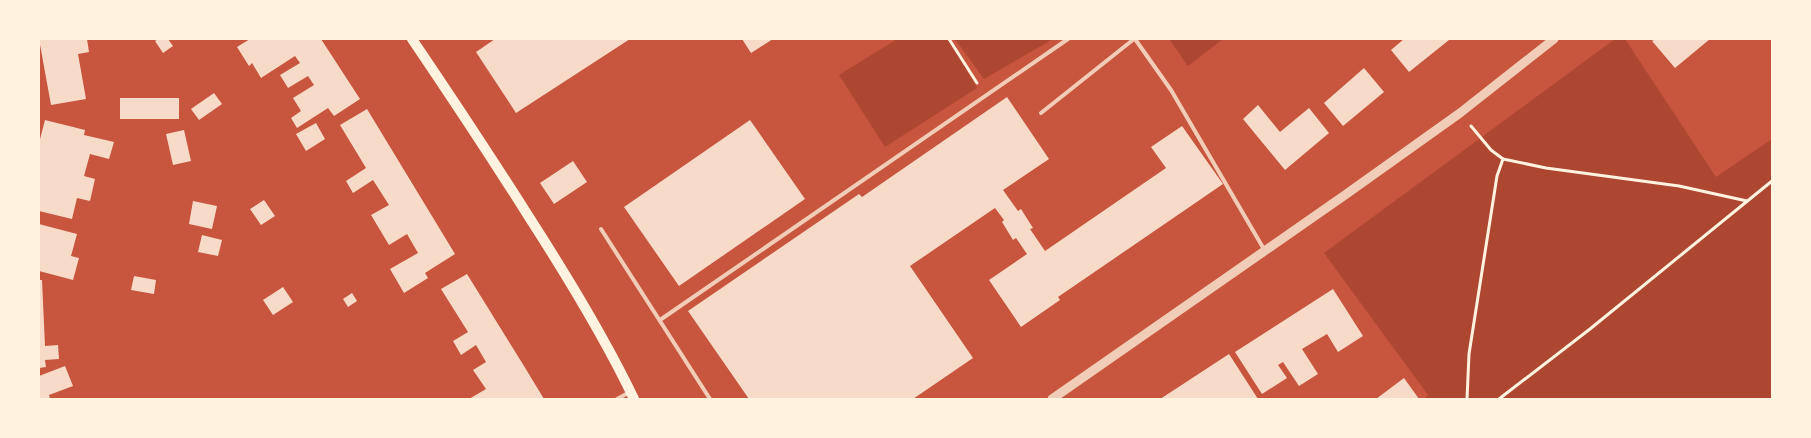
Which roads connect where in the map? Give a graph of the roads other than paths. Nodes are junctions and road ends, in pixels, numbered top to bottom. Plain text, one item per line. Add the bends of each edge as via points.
1 (412, 39) edge
2 (1068, 39) edge
3 (1134, 39) edge
4 (1554, 39) edge
5 (1041, 113) dead end
6 (601, 229) dead end
7 (1264, 251) junction
8 (660, 320) junction
9 (632, 396) edge
10 (617, 399) edge
11 (710, 399) edge
12 (1052, 399) edge

1 - 9 main road via 564,271
2 - 8 lane
3 - 5 lane
3 - 7 lane via 1171,90
4 - 7 street via 1460,113
6 - 8 lane
7 - 12 street
8 - 11 lane
9 - 10 lane

